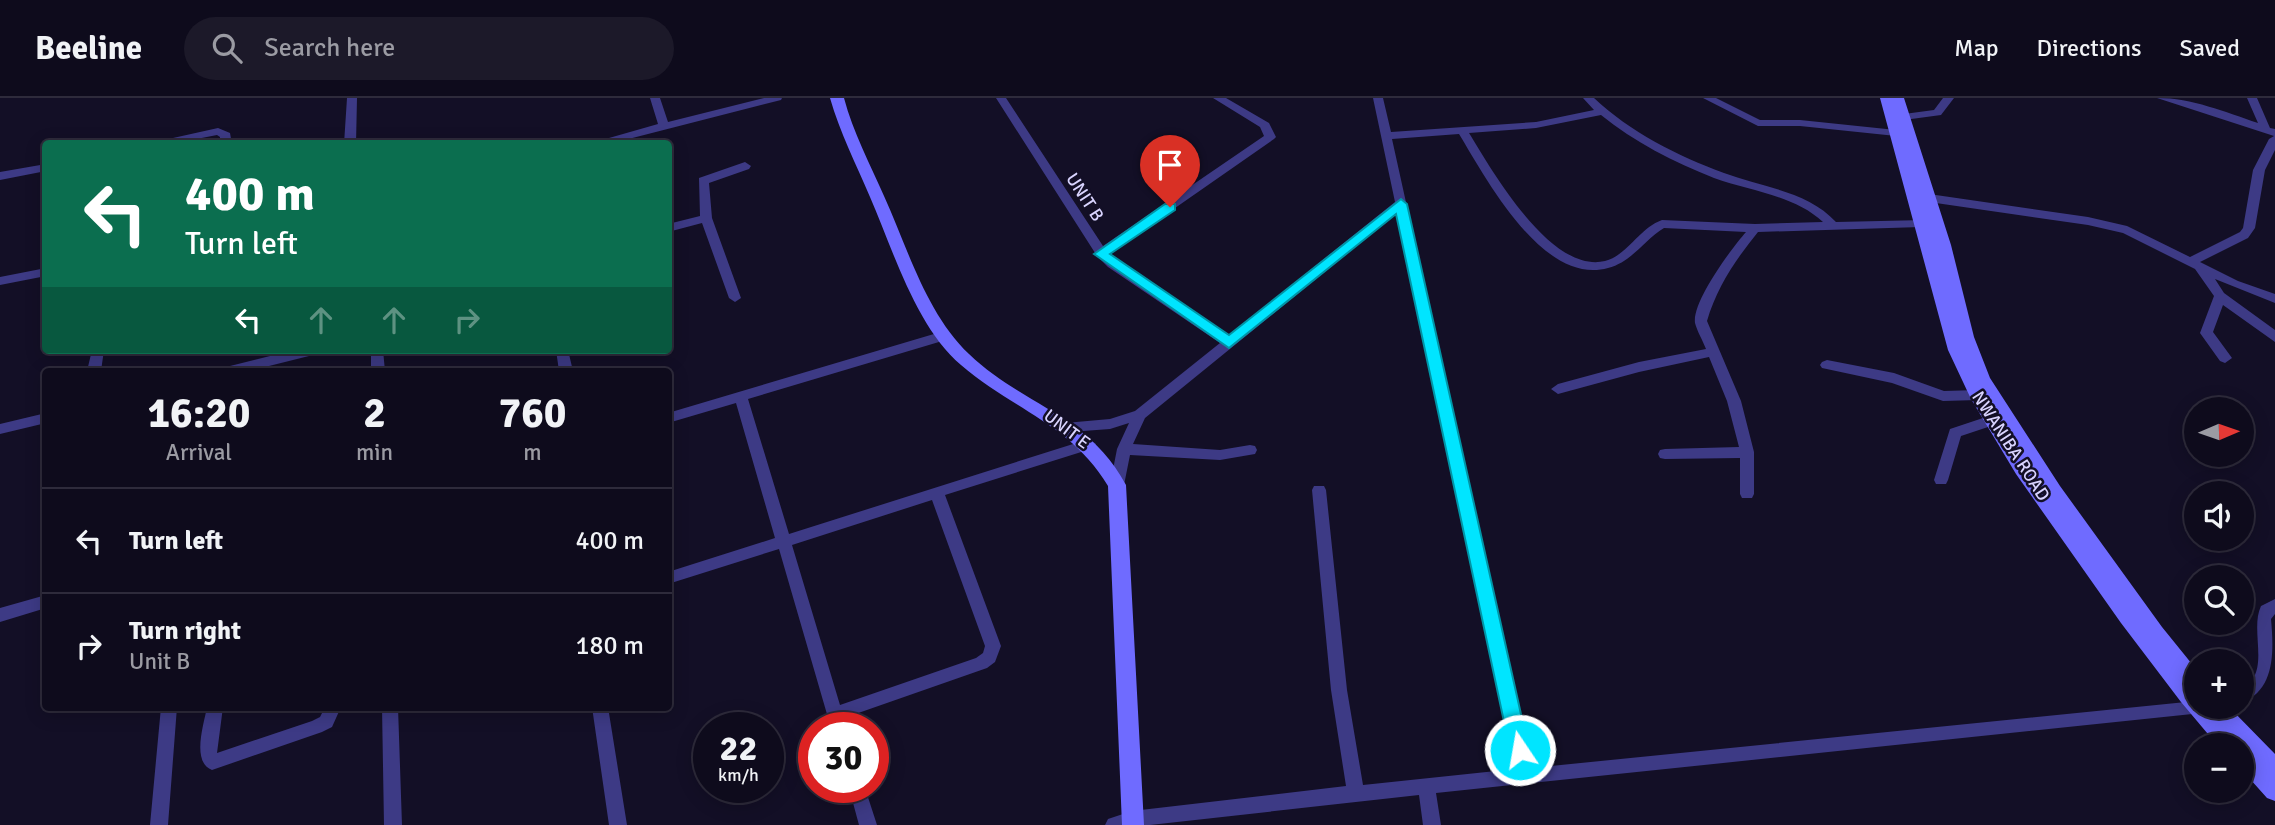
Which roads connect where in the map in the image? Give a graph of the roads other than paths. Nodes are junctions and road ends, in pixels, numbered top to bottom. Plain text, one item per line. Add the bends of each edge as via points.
1 (655, 98) edge
2 (777, 98) edge
3 (837, 98) edge
4 (1001, 98) edge
5 (1218, 98) edge
6 (1378, 98) edge
7 (1588, 98) edge
8 (1708, 98) edge
9 (1887, 98) edge
10 (1897, 98) edge
11 (1949, 98) edge
12 (2162, 98) edge
13 (2252, 98) edge
14 (355, 99) edge
15 (2173, 99) edge
16 (1602, 112) junction
17 (1900, 125) junction
18 (664, 126) junction
19 (1463, 132) junction
20 (2272, 134) edge
21 (1387, 136) junction
22 (168, 140) edge
23 (226, 140) edge
24 (350, 140) edge
25 (609, 140) edge
26 (745, 166) dead end
27 (42, 168) edge
28 (0, 176) edge
29 (1929, 198) junction
30 (1401, 204) junction
31 (706, 218) junction
32 (1922, 223) junction
33 (672, 227) edge
34 (1833, 227) junction
35 (1755, 228) junction
36 (1101, 254) junction
37 (2195, 265) junction
38 (42, 273) edge
39 (0, 281) edge
40 (2220, 296) junction
41 (736, 298) dead end
42 (2275, 299) edge
43 (944, 336) junction
44 (2275, 337) edge
45 (1229, 343) junction
46 (1712, 352) junction
47 (297, 354) edge
48 (2225, 358) dead end
49 (1827, 365) dead end
50 (242, 368) edge
51 (1558, 390) dead end
52 (1978, 395) junction
53 (741, 397) junction
54 (1140, 415) junction
55 (672, 417) edge
56 (42, 419) edge
57 (1992, 420) junction
58 (1070, 427) junction
59 (0, 429) edge
60 (1089, 444) junction
61 (1124, 449) junction
62 (1250, 450) dead end
63 (1747, 452) junction
64 (1665, 454) dead end
65 (1941, 480) dead end
66 (1117, 485) junction
67 (1319, 490) dead end
68 (937, 493) junction
69 (1747, 494) dead end
70 (782, 541) junction
71 (672, 577) edge
72 (42, 602) edge
73 (2275, 606) edge
74 (0, 615) edge
75 (2184, 669) edge
76 (2184, 684) edge
77 (2254, 688) edge
78 (2184, 709) edge
79 (169, 711) edge
80 (214, 711) edge
81 (331, 711) edge
82 (390, 711) edge
83 (601, 711) edge
84 (834, 712) edge
85 (859, 712) edge
86 (2219, 719) edge
87 (2254, 769) edge
88 (2275, 769) edge
89 (1525, 778) junction
90 (1426, 786) junction
91 (2275, 791) edge
92 (1356, 793) junction
93 (861, 803) edge
94 (1132, 822) edge
95 (159, 825) edge
96 (393, 825) edge
97 (618, 825) edge
98 (868, 825) edge
99 (1114, 825) edge
100 (1432, 825) edge

1 - 18 street
2 - 18 street
3 - 43 main road, UNIT E via 901,251
4 - 36 street, UNIT B
5 - 36 street via 1265,125 1270,137
6 - 21 street
7 - 16 street
8 - 17 street via 1758,123
9 - 17 main road, NWANIBA ROAD
10 - 17 main road
11 - 17 street via 1937,113
12 - 15 street
13 - 20 street
14 - 24 street
15 - 20 street
16 - 19 street
16 - 34 street via 1678,157 1816,208
17 - 29 main road
17 - 32 main road, NWANIBA ROAD
18 - 25 street
19 - 21 street
19 - 35 street via 1487,172 1549,248 1570,262 1604,265 1621,258 1662,224
20 - 37 street via 2259,170 2249,228
21 - 30 street
22 - 23 street via 205,131 226,135
26 - 31 street via 703,181
27 - 28 street
29 - 37 street via 2107,225 2149,239
29 - 75 main road via 1966,337 1982,379 2062,502
30 - 45 street
30 - 89 street
31 - 33 street
31 - 41 street
32 - 34 street
32 - 52 main road, NWANIBA ROAD via 1956,350
34 - 35 street
35 - 46 street via 1704,306 1701,321
36 - 45 street, UNIT B
37 - 40 street
37 - 42 street
38 - 39 street
40 - 44 street
40 - 48 street via 2206,333
43 - 53 street
43 - 58 main road, UNIT E via 985,374
45 - 54 street
46 - 51 street
46 - 63 street via 1728,380
47 - 50 street
49 - 52 street via 1894,377 1943,396
52 - 57 main road, NWANIBA ROAD
53 - 55 street
53 - 70 street
54 - 58 street via 1110,424
54 - 61 street
56 - 59 street
57 - 65 street via 1955,433
57 - 76 main road, NWANIBA ROAD via 2140,636
58 - 60 main road, UNIT E
60 - 66 main road, UNIT E
60 - 68 street
61 - 62 street via 1220,455
61 - 66 street
63 - 64 street
63 - 69 street
66 - 94 main road, UNIT E
67 - 92 street via 1339,690
68 - 70 street
68 - 85 street via 993,646 981,663
70 - 71 street
70 - 84 street
72 - 74 street
73 - 77 street via 2263,619 2266,671
78 - 89 street
79 - 95 street
80 - 81 street via 208,756 212,762 316,727 326,722
82 - 96 street
83 - 97 street
86 - 88 main road
87 - 91 main road
89 - 90 street
90 - 92 street
90 - 100 street
92 - 94 street
93 - 98 street
94 - 99 street

